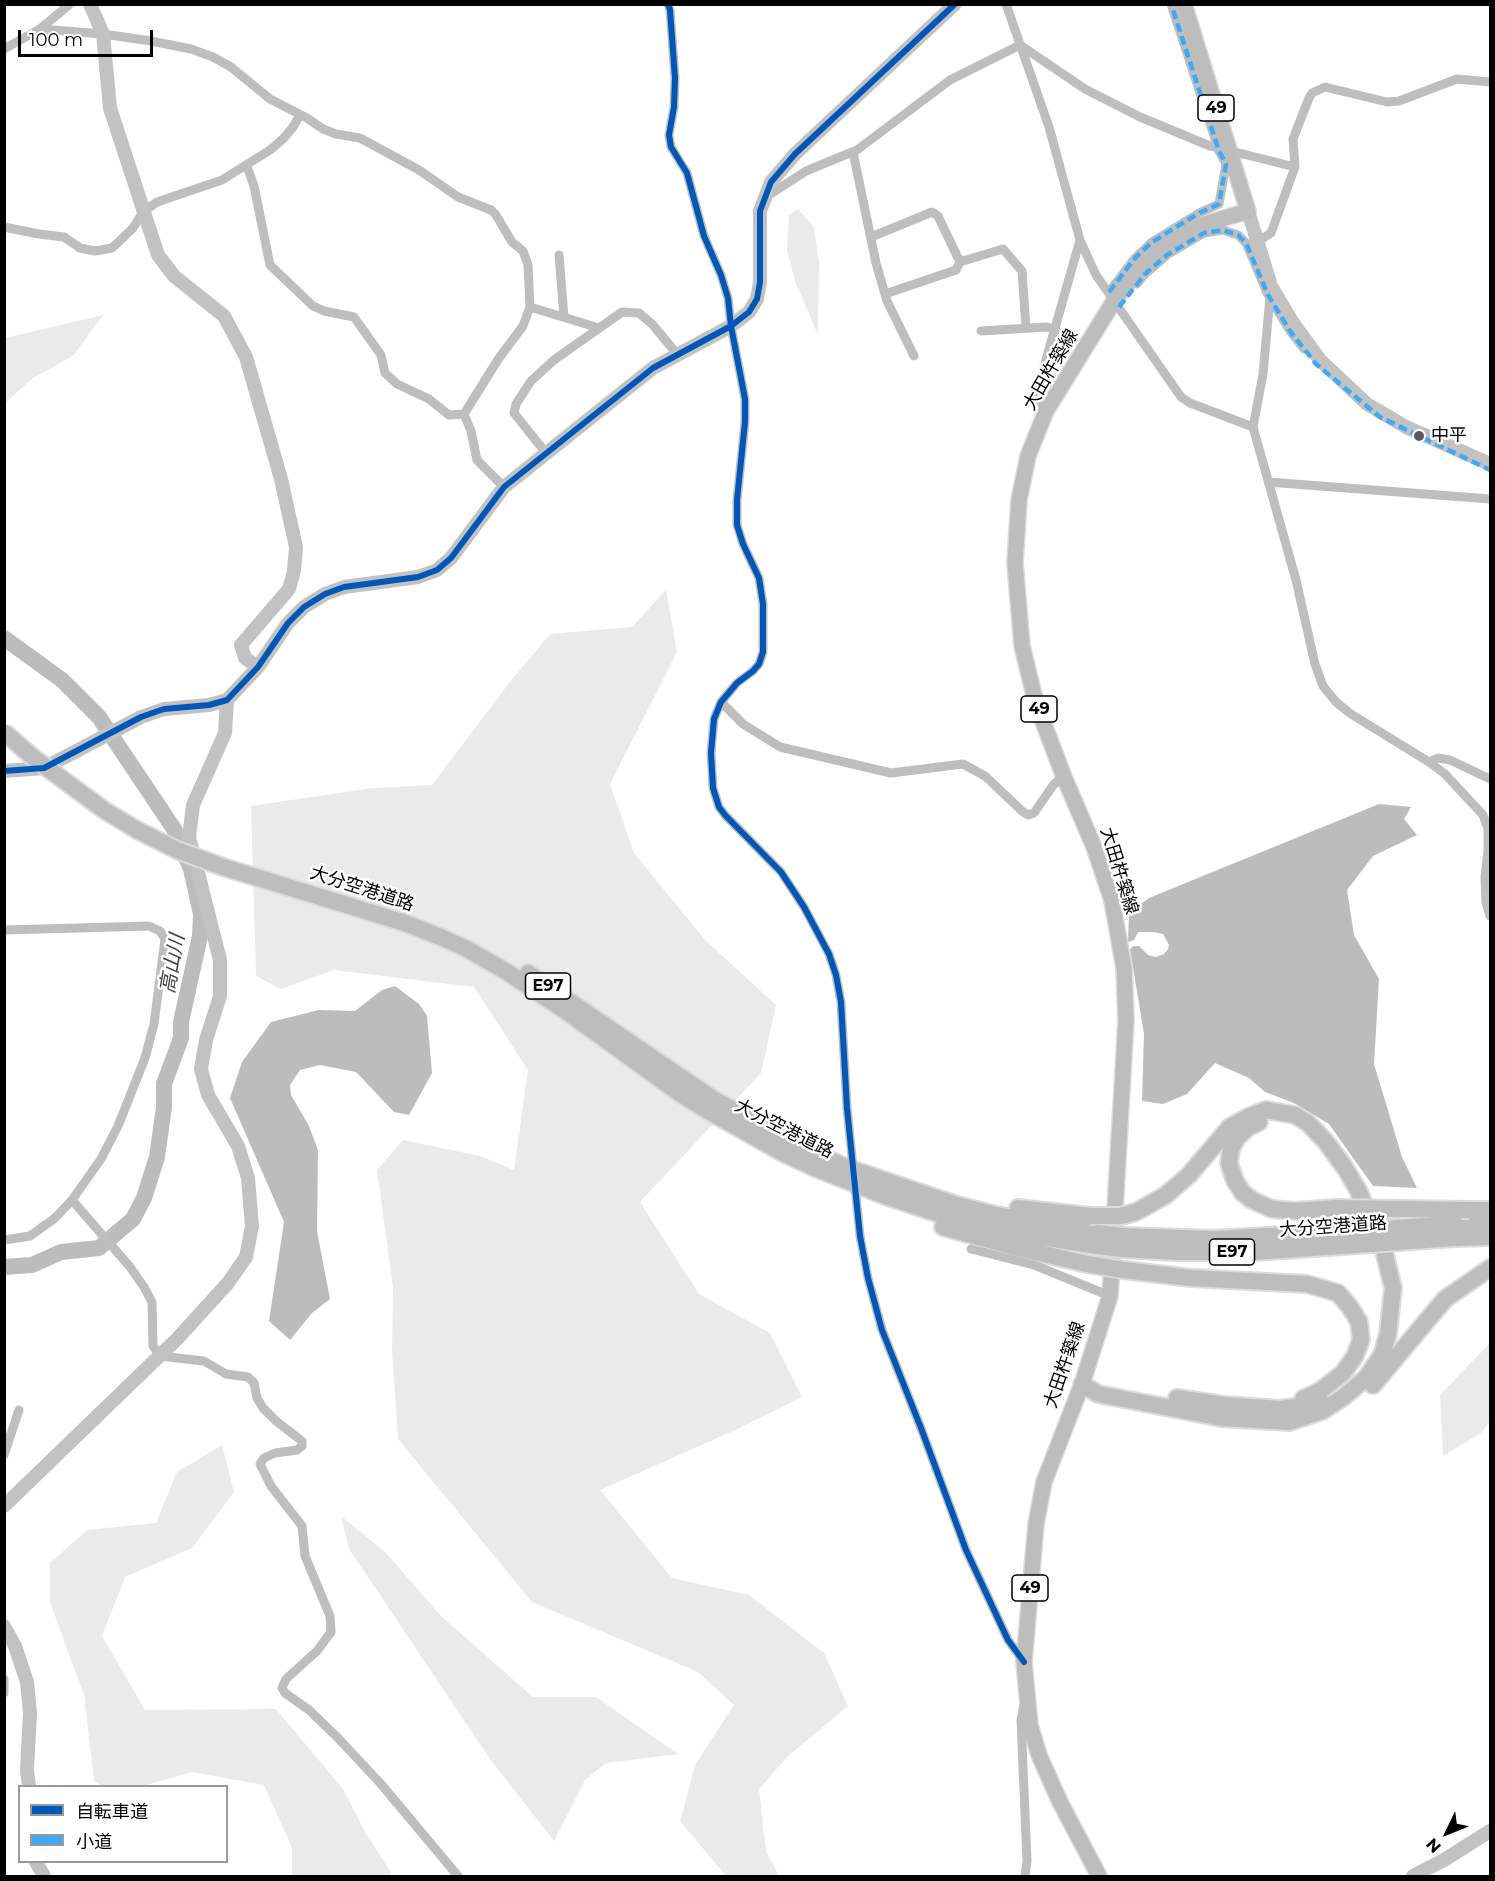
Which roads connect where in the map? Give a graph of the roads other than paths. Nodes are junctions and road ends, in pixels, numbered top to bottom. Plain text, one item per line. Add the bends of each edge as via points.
1 (70, 4) edge
2 (90, 4) edge
3 (668, 4) edge
4 (955, 4) edge
5 (1006, 4) edge
6 (1171, 4) edge
7 (1184, 4) edge
8 (40, 29) junction
9 (103, 34) junction
10 (1020, 45) junction
11 (4, 49) edge
12 (1491, 82) edge
13 (300, 115) junction
14 (853, 152) junction
15 (247, 166) junction
16 (1295, 167) junction
17 (765, 198) junction
18 (1248, 211) junction
19 (143, 212) junction
20 (4, 227) edge
21 (871, 237) junction
22 (1080, 240) junction
23 (1257, 242) junction
24 (559, 255) dead end
25 (961, 260) junction
26 (1270, 291) junction
27 (885, 294) junction
28 (1114, 300) junction
29 (530, 307) junction
30 (564, 317) junction
31 (731, 326) junction
32 (599, 328) junction
33 (1026, 328) junction
34 (1056, 330) junction
35 (981, 332) dead end
36 (677, 354) junction
37 (914, 356) dead end
38 (1046, 411) junction
39 (464, 414) junction
40 (1253, 427) junction
41 (546, 453) junction
42 (1491, 465) edge
43 (1491, 470) edge
44 (1268, 482) junction
45 (504, 488) junction
46 (1491, 499) edge
47 (258, 667) junction
48 (227, 700) junction
49 (721, 702) junction
50 (4, 732) edge
51 (1429, 762) junction
52 (4, 771) edge
53 (1064, 777) junction
54 (1491, 779) edge
55 (223, 867) junction
56 (1491, 916) edge
57 (4, 930) edge
58 (732, 1126) junction
59 (845, 1167) junction
60 (72, 1200) junction
61 (1491, 1210) edge
62 (1491, 1224) edge
63 (1454, 1231) junction
64 (1491, 1237) edge
65 (4, 1240) edge
66 (1097, 1240) junction
67 (971, 1250) dead end
68 (1491, 1268) edge
69 (1110, 1296) junction
70 (160, 1356) junction
71 (1082, 1384) junction
72 (19, 1410) dead end
73 (1285, 1415) junction
74 (4, 1455) edge
75 (4, 1506) edge
76 (4, 1626) edge
77 (1023, 1662) junction
78 (4, 1679) edge
79 (4, 1693) edge
80 (1026, 1698) junction
81 (29, 1785) edge
82 (1491, 1831) edge
83 (458, 1876) edge
84 (1025, 1876) edge
85 (1099, 1876) edge
86 (1413, 1876) edge

1 - 8 street
2 - 9 street
3 - 31 street via 675,78 671,147 687,173 704,236 721,274
4 - 17 street via 795,154 771,182
5 - 10 street
6 - 28 street via 1226,164 1219,204 1152,242 1135,258
7 - 18 main road, 49
8 - 9 street
8 - 11 street
9 - 13 street via 191,49 213,57 270,99
9 - 19 street via 110,108
10 - 14 street via 950,80
10 - 16 street, bridge via 1085,89 1140,117 1210,146
10 - 22 street via 1049,127
12 - 16 street via 1457,79 1399,101 1386,102 1325,87 1319,89 1309,98 1293,139
13 - 15 street via 284,139
13 - 29 street via 336,134 360,138 419,170 458,197 491,210 528,265
14 - 17 street via 806,171
14 - 21 street
15 - 19 street via 222,180 157,202
15 - 39 street via 270,265 313,306 354,317 381,355 385,374 396,384 429,399 449,415
16 - 23 street via 1271,233
17 - 31 street via 760,211 757,299 749,312
18 - 23 street
18 - 28 main road, 大田杵築線 / 49 via 1188,229 1155,249
19 - 20 street via 112,248 95,251 80,248 64,237
19 - 47 street via 158,255 174,276 224,316 246,357 281,479 296,547 294,571 289,589 240,645 244,658
21 - 25 street via 932,212 938,216
21 - 27 street
22 - 28 street via 1096,275
22 - 34 street
23 - 26 street
24 - 30 street
25 - 27 street via 956,270
25 - 33 street via 1004,249 1022,271
26 - 28 street via 1246,243 1238,235 1223,230 1204,233 1167,255
26 - 40 street via 1263,374
26 - 42 street via 1320,360 1367,404 1406,427
26 - 43 street via 1290,331 1316,364 1380,417
27 - 37 street
28 - 38 main road, 大田杵築線 / 49
28 - 40 street via 1182,397
29 - 30 street
29 - 39 street via 523,326
30 - 32 street
31 - 36 street
31 - 49 street via 745,399 737,525 759,578 764,635 759,664
32 - 36 street via 622,312 639,313
32 - 41 street via 531,381 516,404 514,413
33 - 34 street
33 - 35 street
34 - 38 street via 1038,388
36 - 41 street
38 - 53 main road, 大田杵築線 / 49 via 1028,456 1019,500 1017,608 1036,703
39 - 45 street via 477,460
40 - 44 street
41 - 45 street
44 - 46 street
44 - 51 street via 1323,686 1351,714
45 - 47 street via 451,558 437,570 325,594 288,623
47 - 48 street
48 - 52 street via 141,717 44,768
48 - 70 street via 225,733 193,805 189,837 220,960 220,996 201,1069 208,1095 238,1146 248,1178 252,1226 246,1257
49 - 53 street via 743,724 780,747 891,773 963,764 985,776 1028,815
49 - 77 street, bridge via 714,719 711,753 718,807 781,872 804,907 836,975 860,1236 882,1330 966,1550 1008,1640
50 - 55 highway, 大分空港道路 / E97, bridge via 104,810 177,850
51 - 54 street via 1438,758 1450,760
51 - 56 street via 1483,815 1488,829 1486,903
53 - 69 main road, 大田杵築線 / 49 via 1112,901 1124,968 1126,1020
55 - 58 highway, 大分空港道路 / E97 via 405,923 459,945 522,982
55 - 59 highway, 大分空港道路 / E97 via 377,904 460,935 536,977 716,1100
57 - 60 street via 149,926 160,931 165,939 146,1058 118,1126
58 - 66 highway, 大分空港道路 / E97 via 815,1168 929,1212 1010,1232
58 - 73 highway, bridge via 834,1183 894,1209 993,1242 1124,1270 1307,1284 1338,1293 1359,1322 1361,1341 1356,1356 1343,1373
59 - 66 highway, 大分空港道路 / E97 via 967,1208
59 - 73 highway, bridge via 976,1201 1090,1216 1121,1216 1166,1195 1189,1175 1230,1127 1266,1110 1295,1115 1326,1142 1358,1190 1384,1251 1393,1288 1382,1355 1366,1378 1322,1411
60 - 65 street via 30,1236
60 - 70 street via 130,1267 152,1302 152,1340
61 - 73 highway, bridge via 1469,1210 1336,1208 1272,1209 1252,1200 1234,1181 1229,1163 1231,1149 1247,1128 1263,1120 1285,1121 1299,1127 1334,1163 1348,1185 1378,1253 1385,1292 1379,1340 1359,1375 1325,1398
62 - 63 highway, 大分空港道路 / E97
63 - 64 highway, 大分空港道路 / E97
63 - 66 highway, 大分空港道路 / E97, bridge via 1340,1239 1252,1252 1176,1252
67 - 69 street via 1034,1265
68 - 73 highway via 1445,1299 1352,1405 1310,1420
69 - 71 main road, 大田杵築線 / 49
70 - 75 street
70 - 83 street via 204,1361 226,1374 248,1377 263,1408 302,1441 297,1450 275,1453 261,1464 271,1486 302,1526 305,1556 330,1616 331,1632 282,1688 338,1738
71 - 73 highway via 1098,1394 1222,1418
71 - 77 main road, 大田杵築線 / 49 via 1044,1482 1036,1524
72 - 74 street
76 - 81 street via 27,1683
77 - 80 main road, 大田杵築線 / 49
78 - 79 street
80 - 84 street via 1021,1720
80 - 85 main road, 大田杵築線 / 49 via 1039,1755
82 - 86 street

